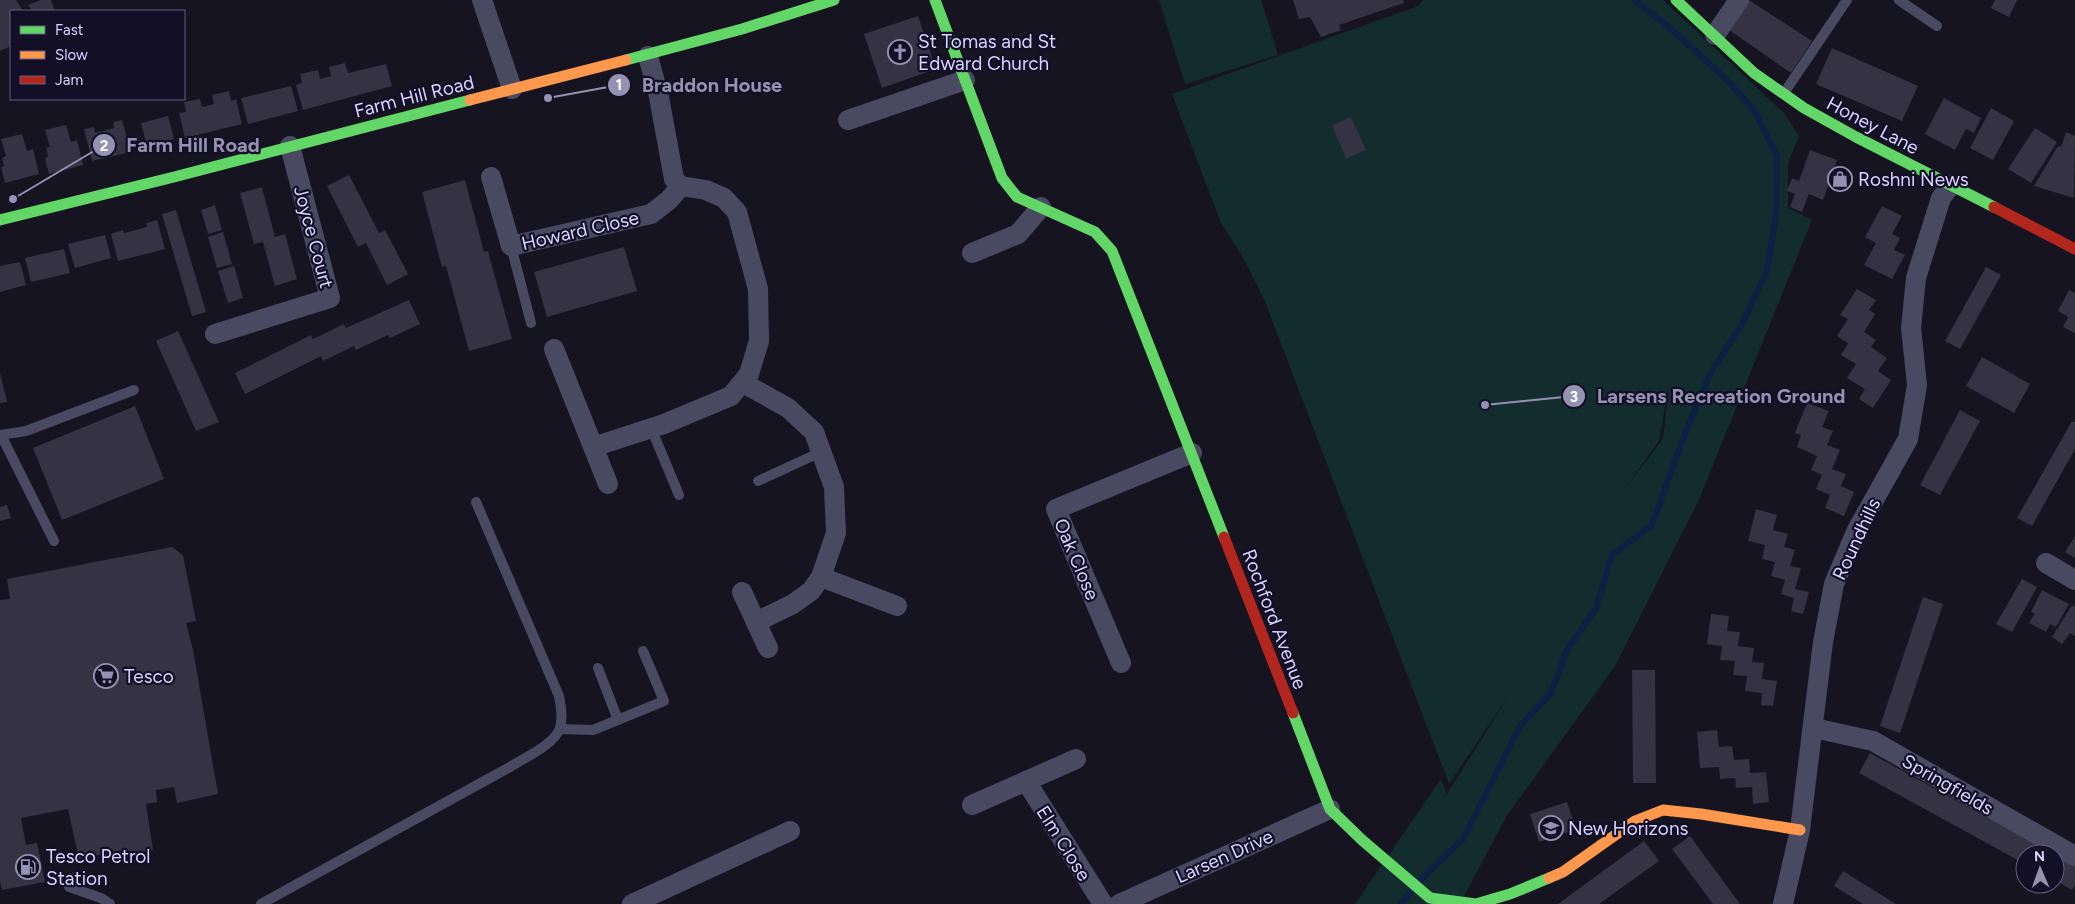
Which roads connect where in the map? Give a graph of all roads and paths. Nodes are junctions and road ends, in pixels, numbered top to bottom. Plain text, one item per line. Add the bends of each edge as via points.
1 (482, 0) edge
2 (834, 0) edge
3 (935, 0) edge
4 (1676, 0) edge
5 (1739, 0) edge
6 (1848, 0) edge
7 (1899, 0) edge
8 (1937, 26) dead end
9 (1715, 35) junction
10 (648, 56) junction
11 (966, 80) junction
12 (512, 89) junction
13 (1784, 94) junction
14 (848, 120) dead end
15 (290, 146) junction
16 (491, 177) dead end
17 (1950, 185) junction
18 (681, 186) junction
19 (1041, 207) junction
20 (0, 220) edge
21 (2072, 242) edge
22 (511, 246) junction
23 (972, 254) dead end
24 (531, 323) dead end
25 (215, 334) dead end
26 (554, 348) dead end
27 (743, 383) junction
28 (134, 390) dead end
29 (651, 428) junction
30 (0, 435) edge
31 (594, 448) junction
32 (821, 452) junction
33 (1192, 453) junction
34 (758, 481) dead end
35 (608, 484) dead end
36 (679, 495) dead end
37 (476, 502) dead end
38 (54, 541) dead end
39 (2046, 563) dead end
40 (821, 577) junction
41 (2075, 580) edge
42 (742, 592) dead end
43 (897, 606) dead end
44 (756, 622) junction
45 (768, 648) dead end
46 (643, 651) dead end
47 (1121, 663) dead end
48 (598, 668) dead end
49 (618, 720) junction
50 (1814, 728) junction
51 (560, 729) junction
52 (1076, 759) dead end
53 (1026, 782) junction
54 (972, 805) dead end
55 (1330, 809) junction
56 (1800, 830) junction
57 (790, 831) dead end
58 (2075, 856) edge
59 (70, 887) dead end
60 (110, 904) edge
61 (261, 904) edge
62 (632, 904) edge
63 (1103, 904) edge
64 (1119, 904) edge
65 (1783, 904) edge

1 - 12 street
2 - 10 street, Farm Hill Road
3 - 11 street, Rochford Avenue
4 - 9 street, Honey Lane
5 - 9 street
6 - 13 lane
7 - 8 lane
9 - 13 street, Honey Lane via 1754,73
10 - 12 street, Farm Hill Road
10 - 18 street via 674,179
11 - 14 street
11 - 19 street, Rochford Avenue via 1002,178 1017,197
12 - 15 street, Farm Hill Road
13 - 17 street, Honey Lane via 1856,137
15 - 20 street, Farm Hill Road
15 - 25 street, Joyce Court via 330,298
16 - 22 street, Howard Close
17 - 21 street, Honey Lane
17 - 50 street, Roundhills via 1941,198 1916,278 1911,328 1917,385 1908,439 1857,530 1834,584
18 - 22 street, Howard Close via 651,214
18 - 27 street via 706,190 724,198 737,212 758,289 759,341
19 - 23 street via 1018,234
19 - 33 street, Rochford Avenue via 1095,232 1112,250
22 - 24 lane
26 - 31 street
27 - 29 street via 730,396
27 - 32 street via 788,408 814,432
28 - 30 lane via 26,431
29 - 31 street
29 - 36 lane
30 - 38 lane
31 - 35 street
32 - 34 lane
32 - 40 street via 834,487 836,533
33 - 47 street, Oak Close via 1056,509
33 - 55 street, Rochford Avenue
37 - 51 lane via 559,696
39 - 41 street
40 - 43 street
40 - 44 street via 811,592
42 - 44 street
44 - 45 street
46 - 49 lane via 664,701
48 - 49 lane
49 - 51 lane via 593,730
50 - 56 street, Roundhills
50 - 58 street, Springfields via 1873,741
51 - 61 lane via 547,744 510,767
52 - 53 street
53 - 54 street
53 - 63 street, Elm Close
55 - 56 street, Rochford Avenue via 1430,898 1476,904 1563,872 1635,821 1663,810
55 - 64 street, Larsen Drive
56 - 65 street, Roundhills
57 - 62 street
59 - 60 lane

